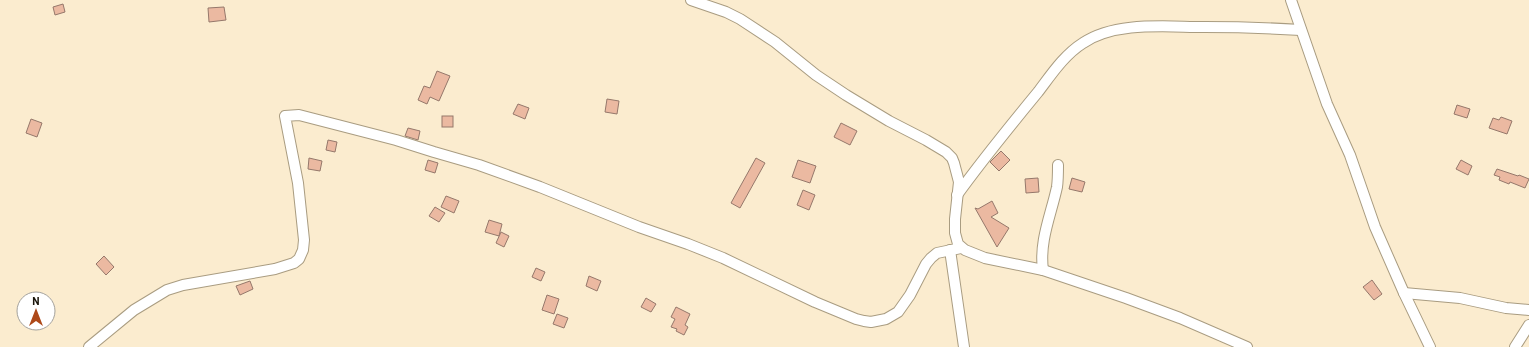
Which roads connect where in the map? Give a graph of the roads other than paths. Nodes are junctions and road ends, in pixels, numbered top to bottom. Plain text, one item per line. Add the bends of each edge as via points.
1 (691, 0) edge
2 (1291, 0) edge
3 (1301, 30) junction
4 (1058, 165) dead end
5 (957, 195) junction
6 (961, 248) junction
7 (950, 250) junction
8 (1043, 270) junction
9 (1404, 293) junction
10 (1529, 310) edge
11 (1529, 325) edge
12 (89, 347) edge
13 (964, 347) edge
14 (1247, 347) edge
15 (1430, 347) edge
16 (1515, 347) edge

1 - 5 street via 740,19 851,98 946,152 952,158 956,170 959,182
2 - 3 street
3 - 5 street via 1174,26 1117,30 1090,39 1064,59
3 - 9 street via 1375,227
4 - 8 street via 1057,186 1044,236
5 - 6 street via 955,233
6 - 7 street
6 - 8 street via 976,255
7 - 12 street via 937,254 926,264 898,312 886,319 864,321 815,302 723,258 517,178 396,140 299,115 285,116 298,184 304,240 299,259 275,269 167,290 134,310
7 - 13 street
8 - 14 street via 1165,312
9 - 10 street via 1460,298
9 - 15 street
11 - 16 street

